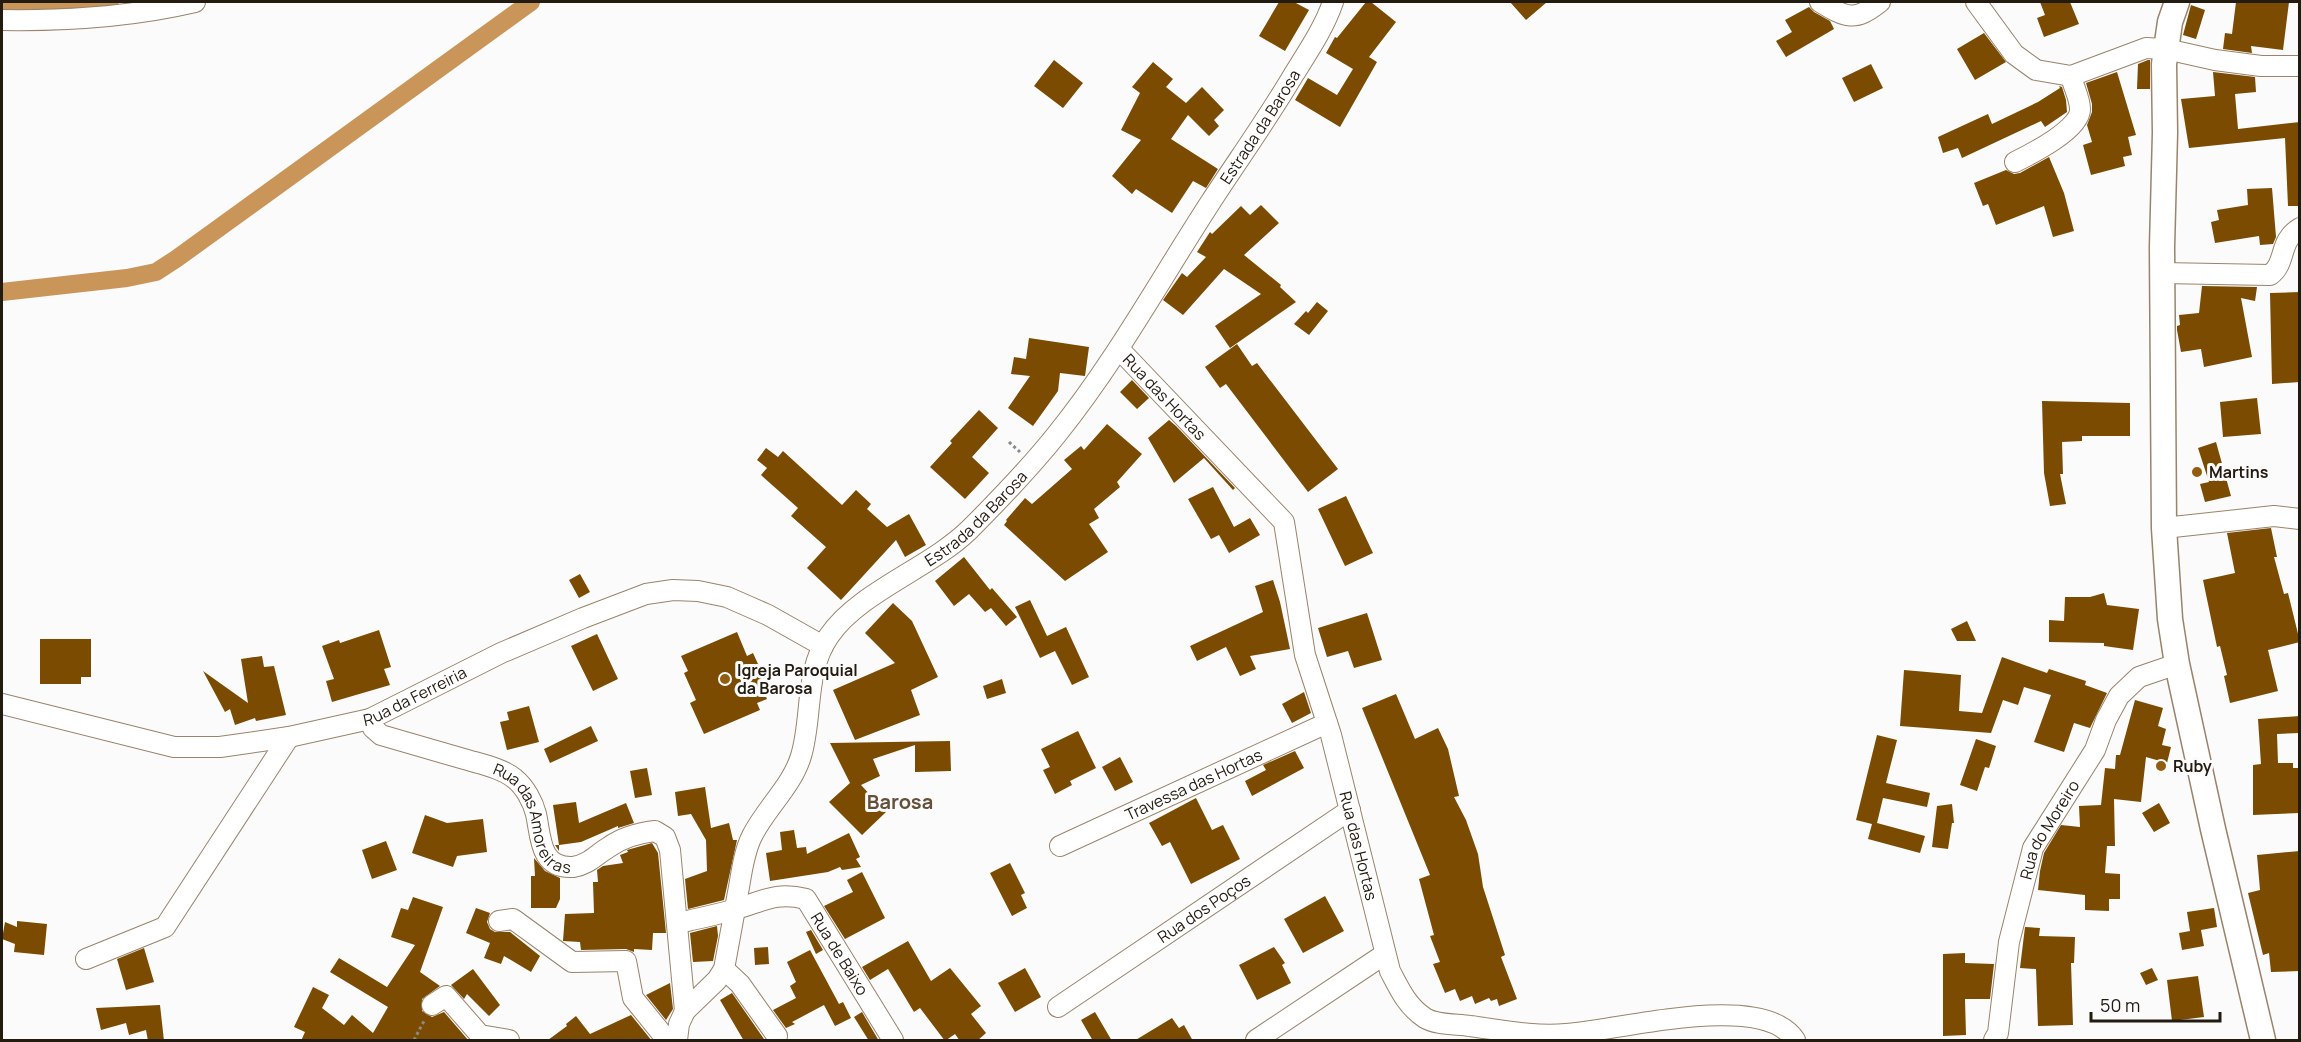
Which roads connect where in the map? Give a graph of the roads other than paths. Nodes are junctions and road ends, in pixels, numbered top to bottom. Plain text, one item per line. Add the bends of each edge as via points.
1 (195, 2) edge
2 (1334, 2) edge
3 (1820, 2) edge
4 (1880, 2) edge
5 (1976, 2) edge
6 (2177, 2) edge
7 (2, 20) edge
8 (2166, 49) junction
9 (2300, 66) edge
10 (2071, 76) junction
11 (2015, 162) dead end
12 (2300, 228) edge
13 (2162, 273) junction
14 (1119, 349) junction
15 (2300, 519) edge
16 (2164, 528) junction
17 (823, 646) junction
18 (2177, 664) junction
19 (2, 704) edge
20 (370, 719) junction
21 (1327, 723) junction
22 (290, 737) junction
23 (1350, 810) junction
24 (1060, 846) dead end
25 (735, 910) junction
26 (499, 921) dead end
27 (678, 923) junction
28 (1385, 954) junction
29 (86, 959) dead end
30 (724, 969) junction
31 (432, 1005) road end
32 (1058, 1007) dead end
33 (685, 1011) junction
34 (777, 1036) dead end
35 (509, 1041) edge
36 (667, 1041) edge
37 (677, 1041) edge
38 (893, 1041) edge
39 (1256, 1041) edge
40 (1795, 1041) edge
41 (1994, 1041) edge
42 (2263, 1041) edge

1 - 7 street via 110,17
2 - 14 street, Estrada da Barosa via 1278,101
3 - 4 street via 1839,14 1854,17
5 - 10 street via 2014,54 2036,70
6 - 8 main road
8 - 9 street via 2261,66
8 - 10 street via 2146,48
8 - 13 main road
10 - 11 street via 2080,110 2076,121 2049,144
12 - 13 street via 2284,244 2276,271 2270,275
13 - 16 main road
14 - 17 street, Estrada da Barosa via 1057,434 967,532 857,609 835,628
14 - 21 street, Rua das Hortas via 1284,522 1305,655
15 - 16 street via 2274,516
16 - 18 main road
17 - 20 street, Rua da Ferreiria via 727,597 673,590 646,594 501,653
17 - 25 street, Estrada da Barosa via 810,685 801,756 751,838
18 - 41 street, Rua do Moreiro via 2139,677 2119,696 2090,759 2033,848 2009,942
18 - 42 main road
19 - 22 street, Rua da Ferreiria via 174,747 220,747
20 - 22 street, Rua da Ferreiria
20 - 27 street, Rua das Amoreiras via 381,735 491,767 515,778 529,796 545,855 559,864 573,867 589,862 635,833 655,831 664,837 670,850
21 - 23 street, Rua das Hortas
21 - 24 street, Travessa das Hortas
22 - 29 street via 165,927
23 - 28 street, Rua das Hortas
23 - 32 street, Rua dos Poços
25 - 27 street
25 - 30 street, Estrada da Barosa
25 - 38 street, Rua de Baixo via 774,896 806,899
26 - 36 street via 513,919 572,962 626,961 633,998
27 - 33 street, Rua das Amoreiras
28 - 39 street
28 - 40 street, Rua das Hortas via 1408,1005 1428,1020 1565,1035 1685,1018 1734,1016 1778,1024
30 - 33 street, Estrada da Barosa
30 - 34 street via 740,984
31 - 35 street via 446,996 480,1035
33 - 37 street

